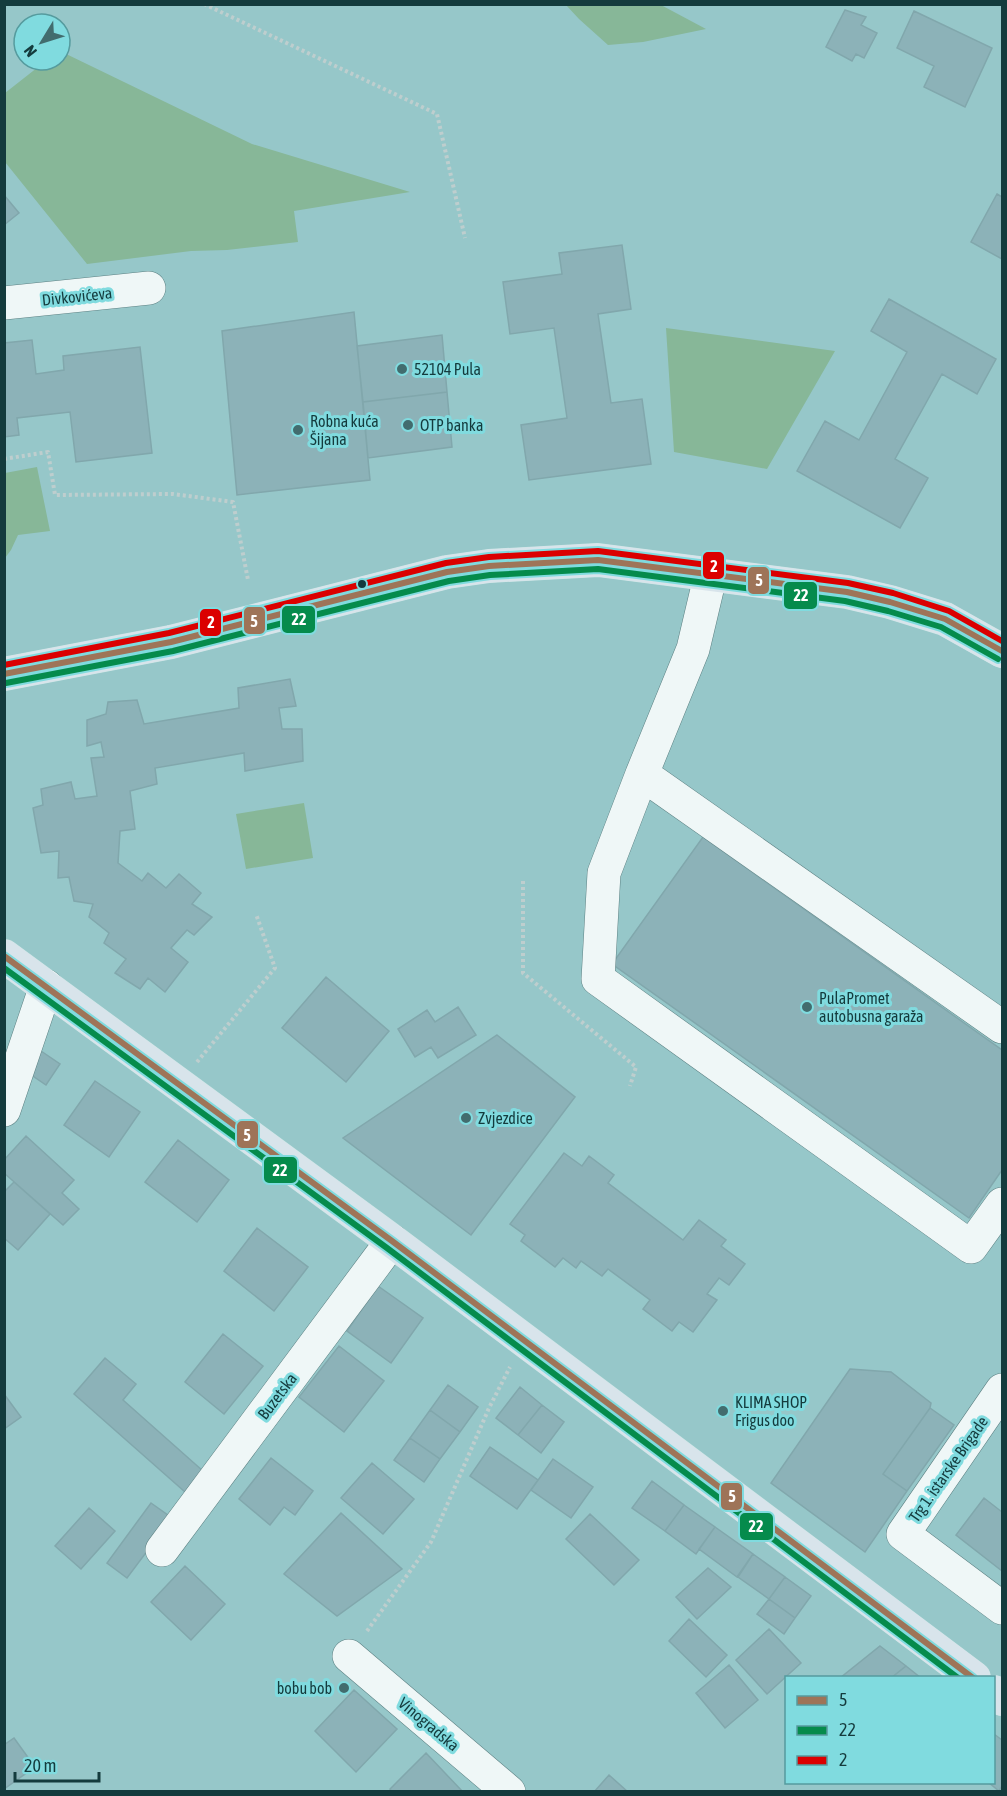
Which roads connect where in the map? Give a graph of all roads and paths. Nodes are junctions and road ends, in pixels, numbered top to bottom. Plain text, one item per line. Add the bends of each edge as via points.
1 (204, 4) edge
2 (465, 238) dead end
3 (149, 288) dead end
4 (4, 303) edge
5 (4, 459) edge
6 (711, 573) junction
7 (248, 580) dead end
8 (1002, 651) edge
9 (4, 674) edge
10 (642, 774) junction
11 (523, 881) dead end
12 (256, 914) dead end
13 (4, 956) edge
14 (45, 987) junction
15 (1002, 1027) edge
16 (178, 1083) junction
17 (630, 1086) dead end
18 (4, 1110) edge
19 (1002, 1204) edge
20 (392, 1241) junction
21 (524, 1340) junction
22 (1002, 1389) edge
23 (162, 1550) dead end
24 (1002, 1608) edge
25 (349, 1656) joint
26 (973, 1676) edge
27 (509, 1791) edge

1 - 2 path via 437,114
3 - 4 street, Divkovićeva
5 - 7 path via 48,452 55,495 173,494 233,502
6 - 8 main road via 890,602 945,619
6 - 9 main road via 598,560 457,570 171,642
6 - 10 street via 693,649
10 - 15 street
10 - 19 street via 604,873 598,979 971,1247
11 - 17 path via 523,973 636,1067
12 - 16 path via 275,968
13 - 14 main road
14 - 16 main road
14 - 18 street
16 - 20 main road
20 - 21 main road
20 - 23 street, Buzetska
21 - 25 path via 489,1408 431,1542
21 - 26 main road
22 - 24 street, Trg 1. istarske Brigade via 903,1534
25 - 27 street, Vinogradska

